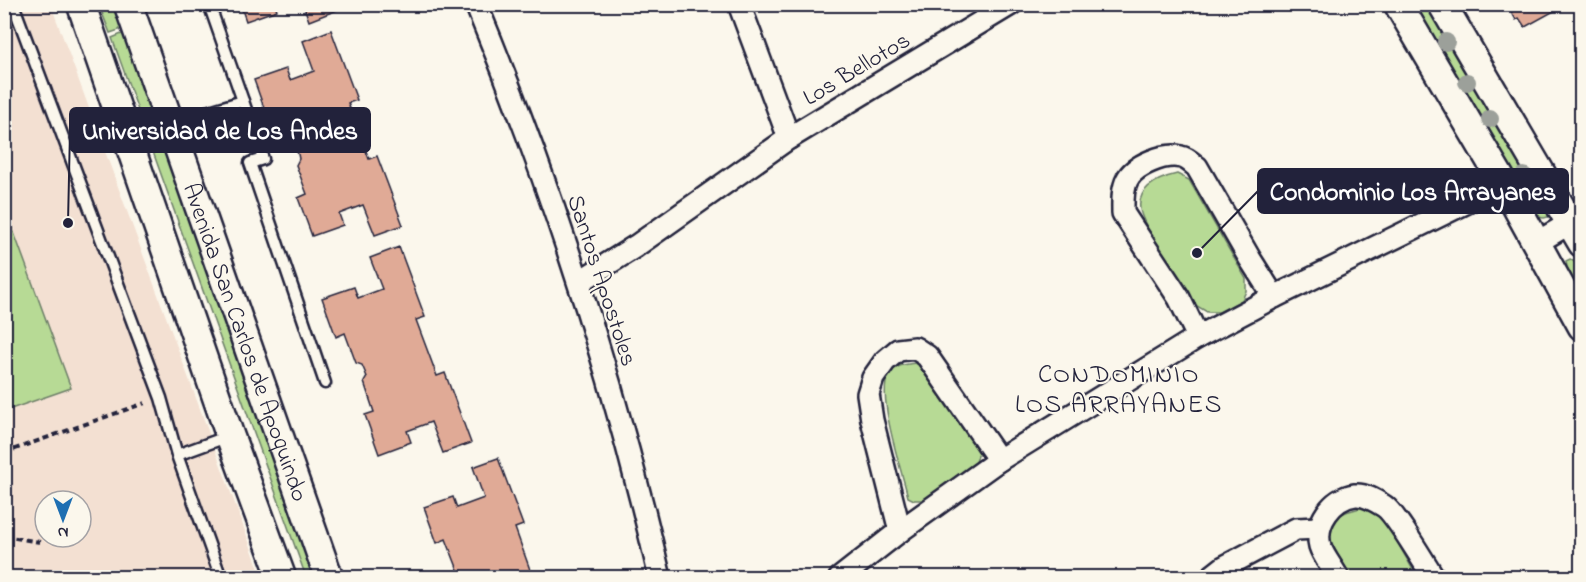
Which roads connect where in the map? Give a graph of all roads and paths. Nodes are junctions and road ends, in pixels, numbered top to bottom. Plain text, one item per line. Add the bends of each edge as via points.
1 (13, 4) edge
2 (81, 4) edge
3 (128, 4) edge
4 (209, 4) edge
5 (476, 4) edge
6 (739, 4) edge
7 (1011, 4) edge
8 (1398, 4) edge
9 (1442, 4) edge
10 (140, 39) junction
11 (98, 55) junction
12 (243, 101) junction
13 (170, 123) junction
14 (789, 138) junction
15 (1504, 184) junction
16 (1578, 227) edge
17 (1536, 243) junction
18 (579, 282) junction
19 (1274, 297) junction
20 (1581, 326) edge
21 (1198, 337) junction
22 (325, 383) dead end
23 (161, 398) junction
24 (230, 436) junction
25 (4, 453) edge
26 (177, 455) junction
27 (999, 460) junction
28 (1319, 528) junction
29 (900, 531) junction
30 (4, 536) edge
31 (33, 541) edge
32 (221, 578) edge
33 (282, 578) edge
34 (329, 578) edge
35 (660, 578) edge
36 (840, 578) edge
37 (1210, 578) edge
38 (1338, 578) edge
39 (1434, 578) edge

1 - 23 lane
2 - 11 street, Avenida San Carlos de Apoquindo
3 - 10 street, Avenida San Carlos de Apoquindo
4 - 12 lane
5 - 18 street, Santos Apostoles via 521,116
6 - 14 street, Los Bellotos
7 - 14 street, Los Bellotos
8 - 15 street
9 - 16 street
10 - 11 street via 128,33 114,34 103,42
10 - 13 street, Avenida San Carlos de Apoquindo
11 - 24 street, Avenida San Carlos de Apoquindo
12 - 13 lane
12 - 22 lane via 263,159 250,163
13 - 34 street, Avenida San Carlos de Apoquindo
14 - 18 street, Los Bellotos
15 - 17 street
15 - 19 street
16 - 17 street
17 - 20 street
18 - 35 street, Santos Apostoles via 630,457
19 - 21 street
19 - 21 street via 1197,167 1184,157 1168,155 1142,165 1127,179 1123,213 1179,298
21 - 27 street
23 - 25 path
23 - 26 lane
24 - 26 lane
24 - 33 street, Avenida San Carlos de Apoquindo
26 - 32 lane
27 - 29 street
27 - 29 street via 927,356 915,348 898,350 873,378 868,394
28 - 37 street via 1296,529
28 - 38 street via 1320,546
28 - 39 street via 1325,514 1339,502 1354,495 1367,496 1387,508
29 - 36 street
30 - 31 path

